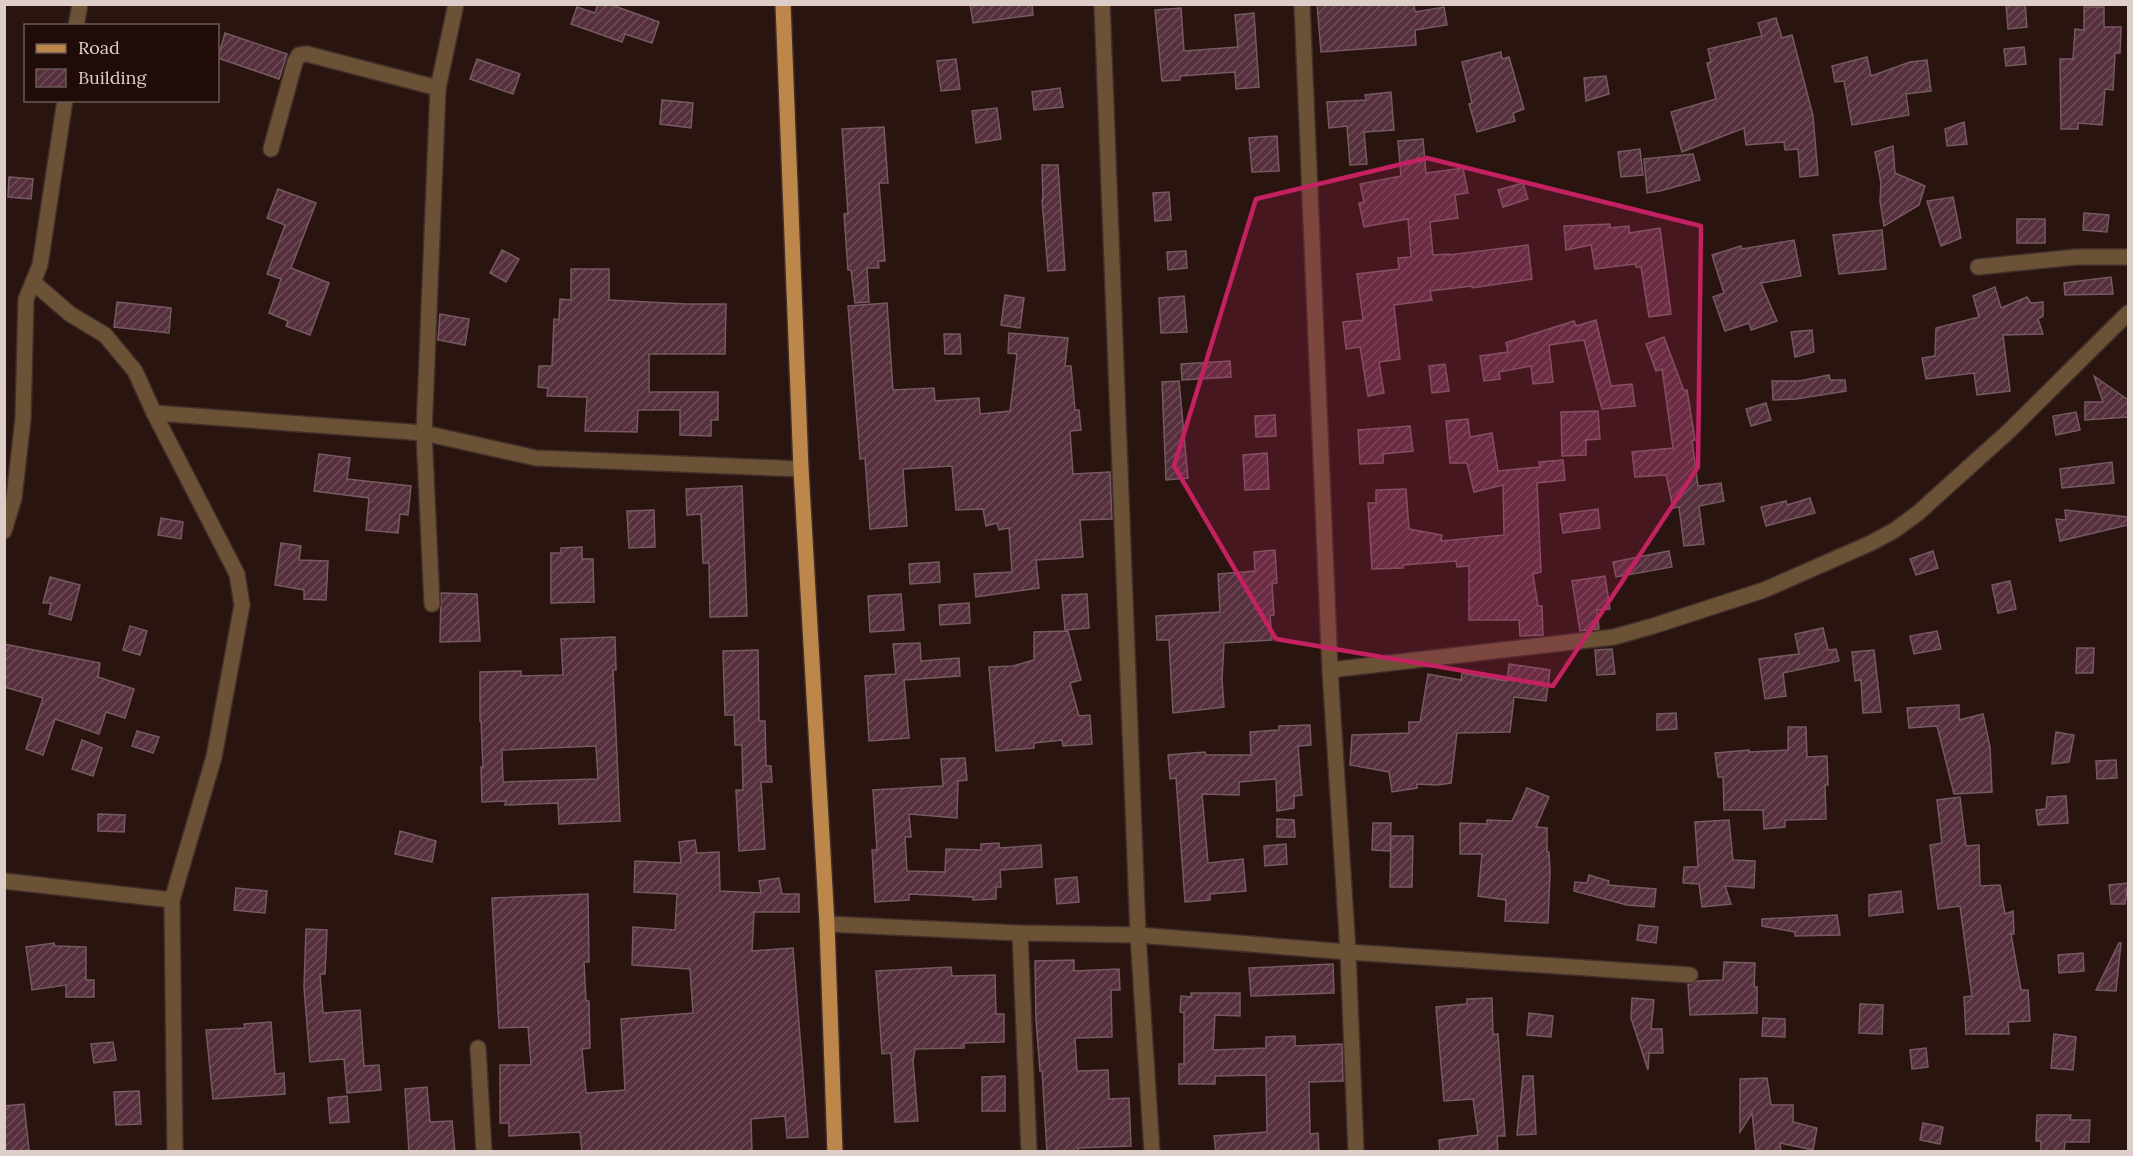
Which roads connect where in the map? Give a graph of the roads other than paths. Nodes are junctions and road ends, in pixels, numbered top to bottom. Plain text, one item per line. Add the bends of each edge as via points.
1 (80, 4) edge
2 (456, 4) edge
3 (783, 4) edge
4 (1102, 4) edge
5 (1302, 4) edge
6 (76, 24) edge
7 (438, 88) junction
8 (65, 102) edge
9 (271, 149) dead end
10 (2128, 257) edge
11 (1978, 267) dead end
12 (33, 282) junction
13 (2128, 313) edge
14 (154, 413) junction
15 (424, 433) junction
16 (801, 469) junction
17 (4, 531) edge
18 (432, 604) dead end
19 (1330, 670) junction
20 (4, 881) edge
21 (172, 900) junction
22 (827, 924) junction
23 (1020, 933) junction
24 (1138, 934) junction
25 (1348, 952) junction
26 (1690, 975) dead end
27 (478, 1048) dead end
28 (175, 1152) edge
29 (484, 1152) edge
30 (834, 1152) edge
31 (1029, 1152) edge
32 (1152, 1152) edge
33 (1356, 1152) edge

1 - 6 street
2 - 7 street
3 - 16 main road
4 - 24 street
5 - 19 street
7 - 9 street via 307,54 299,56
7 - 15 street
8 - 12 street via 40,264
10 - 11 street via 2076,257
12 - 14 street via 70,314 105,335 135,371
12 - 17 street via 26,299 19,463
13 - 19 street via 1918,513 1895,530 1800,575 1614,637
14 - 15 street
14 - 21 street via 237,574 242,605 214,757
15 - 16 street via 536,458
15 - 18 street
16 - 22 main road
19 - 25 street
20 - 21 street
21 - 28 street
22 - 23 street
22 - 30 main road
23 - 24 street
23 - 31 street
24 - 25 street
24 - 32 street
25 - 26 street
25 - 33 street
27 - 29 street

